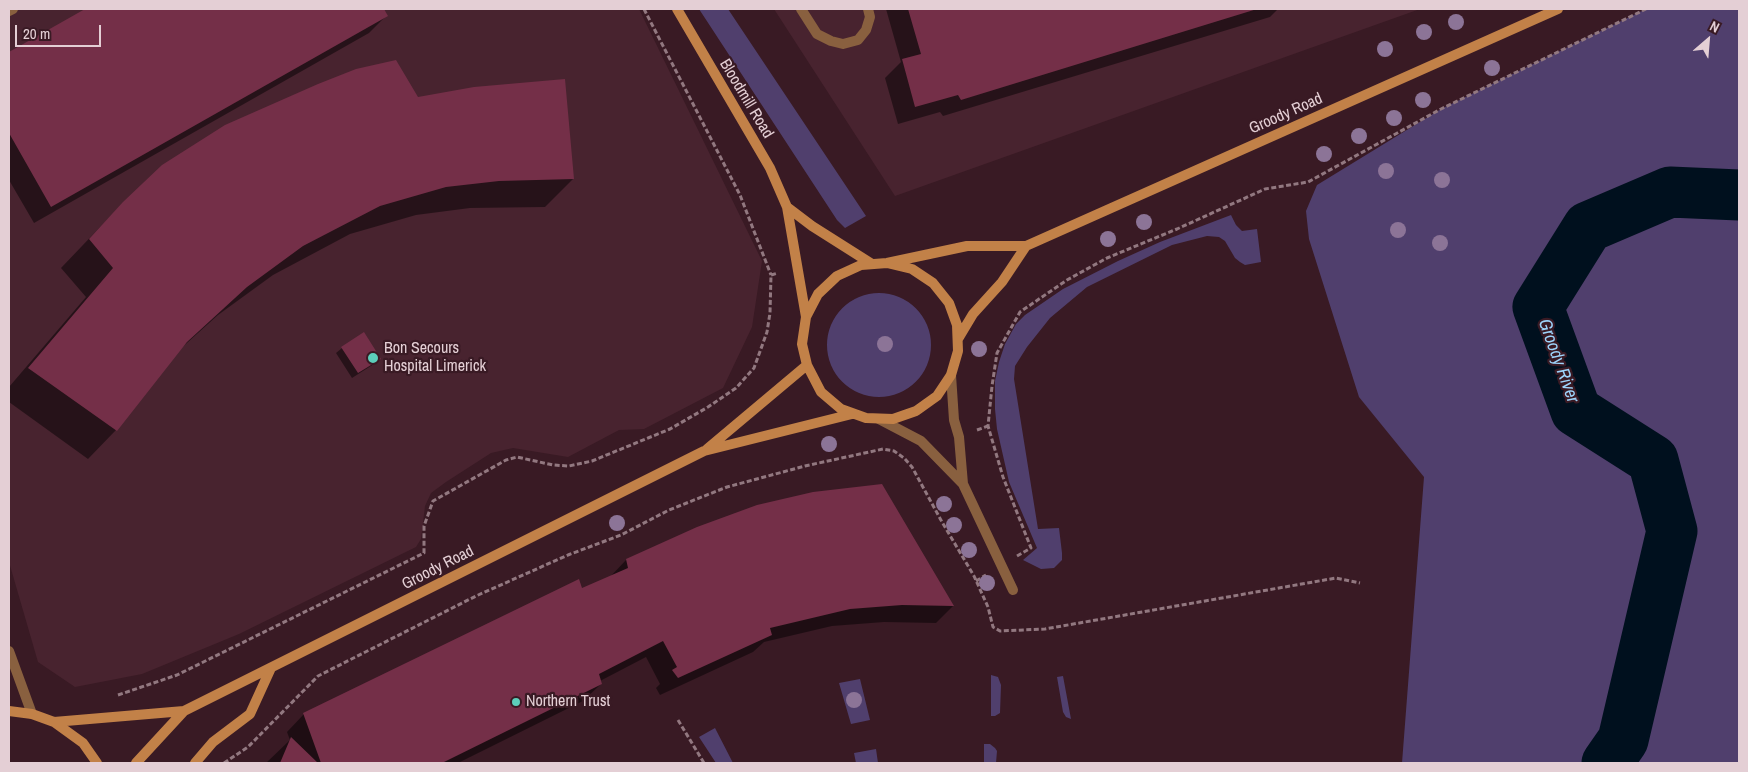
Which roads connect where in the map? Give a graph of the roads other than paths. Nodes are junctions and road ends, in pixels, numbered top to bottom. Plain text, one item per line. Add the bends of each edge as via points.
1 (12, 9) edge
2 (677, 9) edge
3 (801, 9) edge
4 (868, 9) edge
5 (1558, 9) edge
6 (9, 11) edge
7 (787, 207) junction
8 (1026, 246) junction
9 (887, 263) junction
10 (872, 264) junction
11 (806, 317) junction
12 (958, 339) junction
13 (807, 365) junction
14 (951, 376) junction
15 (854, 413) junction
16 (880, 419) junction
17 (704, 451) junction
18 (963, 484) junction
19 (1013, 590) dead end
20 (9, 651) edge
21 (271, 668) junction
22 (9, 711) edge
23 (184, 711) junction
24 (32, 714) junction
25 (54, 722) junction
26 (97, 763) edge
27 (136, 763) edge
28 (195, 763) edge

1 - 6 street
2 - 7 street, Bloodmill Road via 770,168
3 - 4 street via 817,34 843,44 858,40 866,30 870,16
5 - 8 street, Groody Road
7 - 10 street
7 - 11 street, Bloodmill Road
8 - 9 street via 967,246
8 - 12 street via 1002,282 973,314
9 - 10 street
9 - 12 street via 912,269 933,283 949,303
10 - 11 street via 861,265 837,276 818,294
11 - 13 street via 802,344
12 - 14 street
13 - 15 street via 821,392 841,409
13 - 17 street
14 - 16 street via 937,396 916,411 893,419
14 - 18 street
15 - 16 street
15 - 17 street
16 - 18 street via 921,441
17 - 21 street, Groody Road
18 - 19 street
20 - 24 street
21 - 23 street, Groody Road
21 - 28 street via 250,714 213,742
22 - 24 street
23 - 25 street
23 - 27 street
24 - 25 street
25 - 26 street via 83,744

